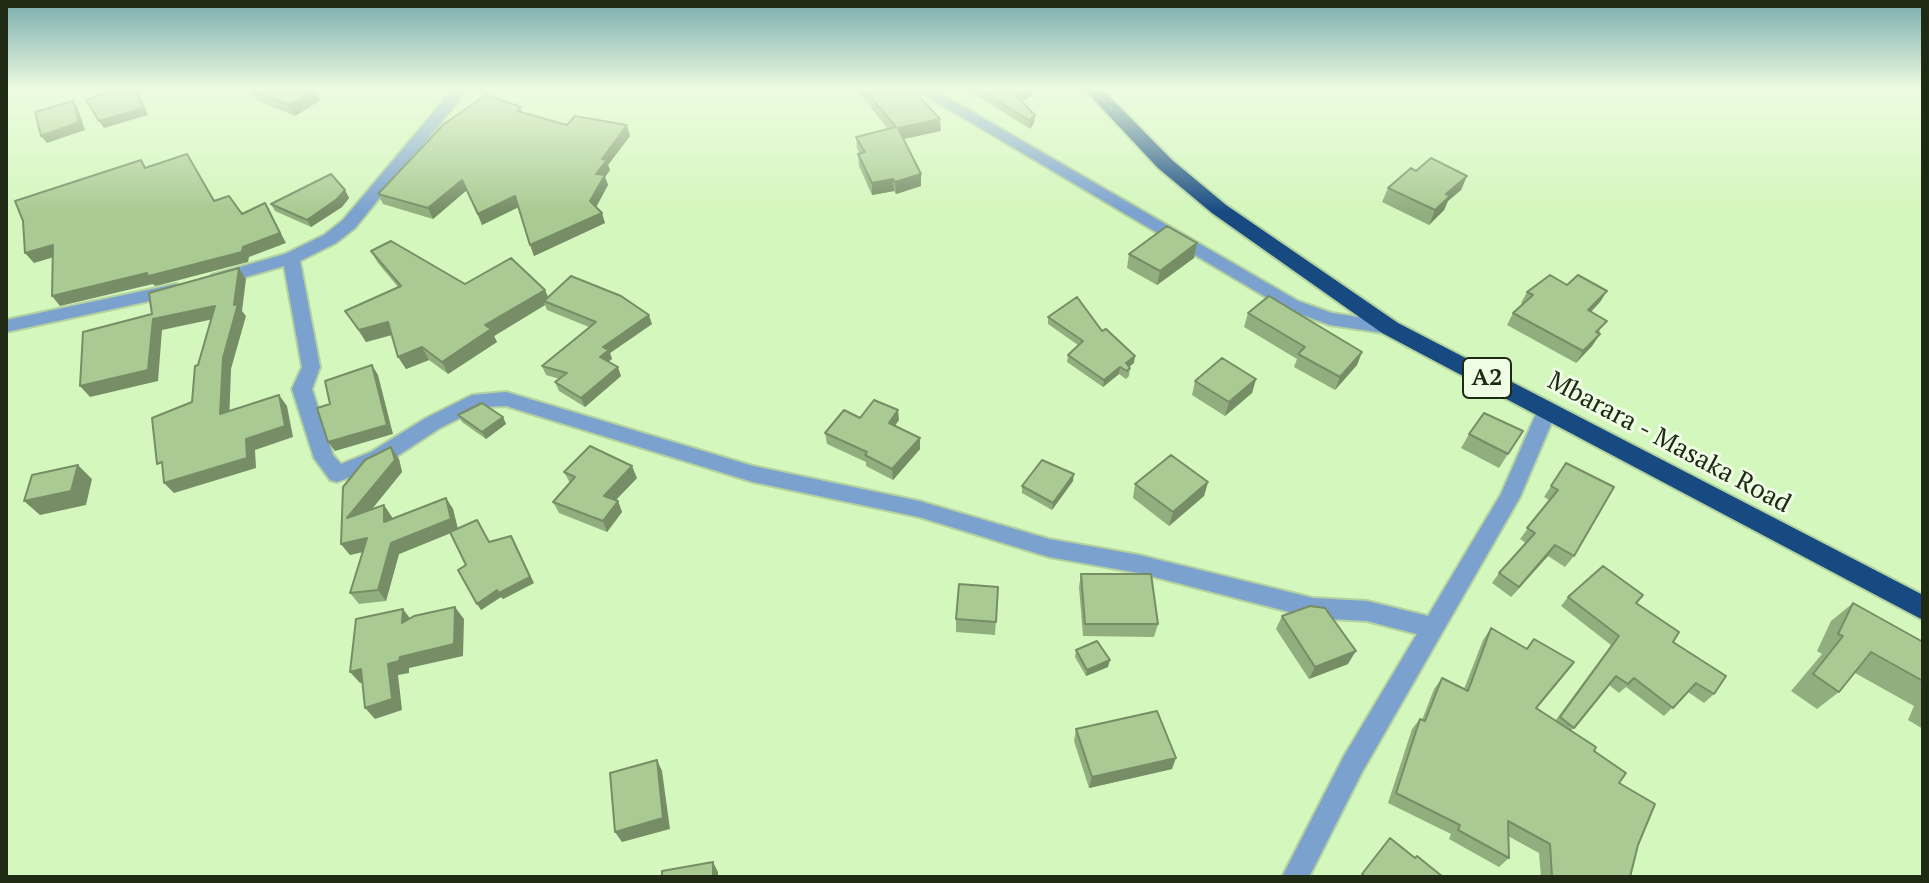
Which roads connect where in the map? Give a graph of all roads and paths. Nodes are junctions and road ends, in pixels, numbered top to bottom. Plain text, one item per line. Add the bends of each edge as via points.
1 (428, 129) edge
2 (991, 129) edge
3 (1131, 129) edge
4 (291, 258) junction
5 (6, 326) edge
6 (1390, 328) junction
7 (1547, 410) junction
8 (1923, 608) edge
9 (1431, 627) junction
10 (1295, 877) edge

1 - 4 street via 349,224
2 - 6 street via 1292,305 1330,319
3 - 6 highway, Mbarara - Masaka Road / A2 via 1219,209
4 - 5 street via 197,285
4 - 9 street via 311,367 302,389 324,458 337,474 378,458 479,400 506,399 753,474 919,509 1049,548 1139,564 1313,608 1367,611
6 - 7 highway, Mbarara - Masaka Road / A2
7 - 8 highway, Mbarara - Masaka Road / A2
7 - 9 street via 1510,497
9 - 10 street

